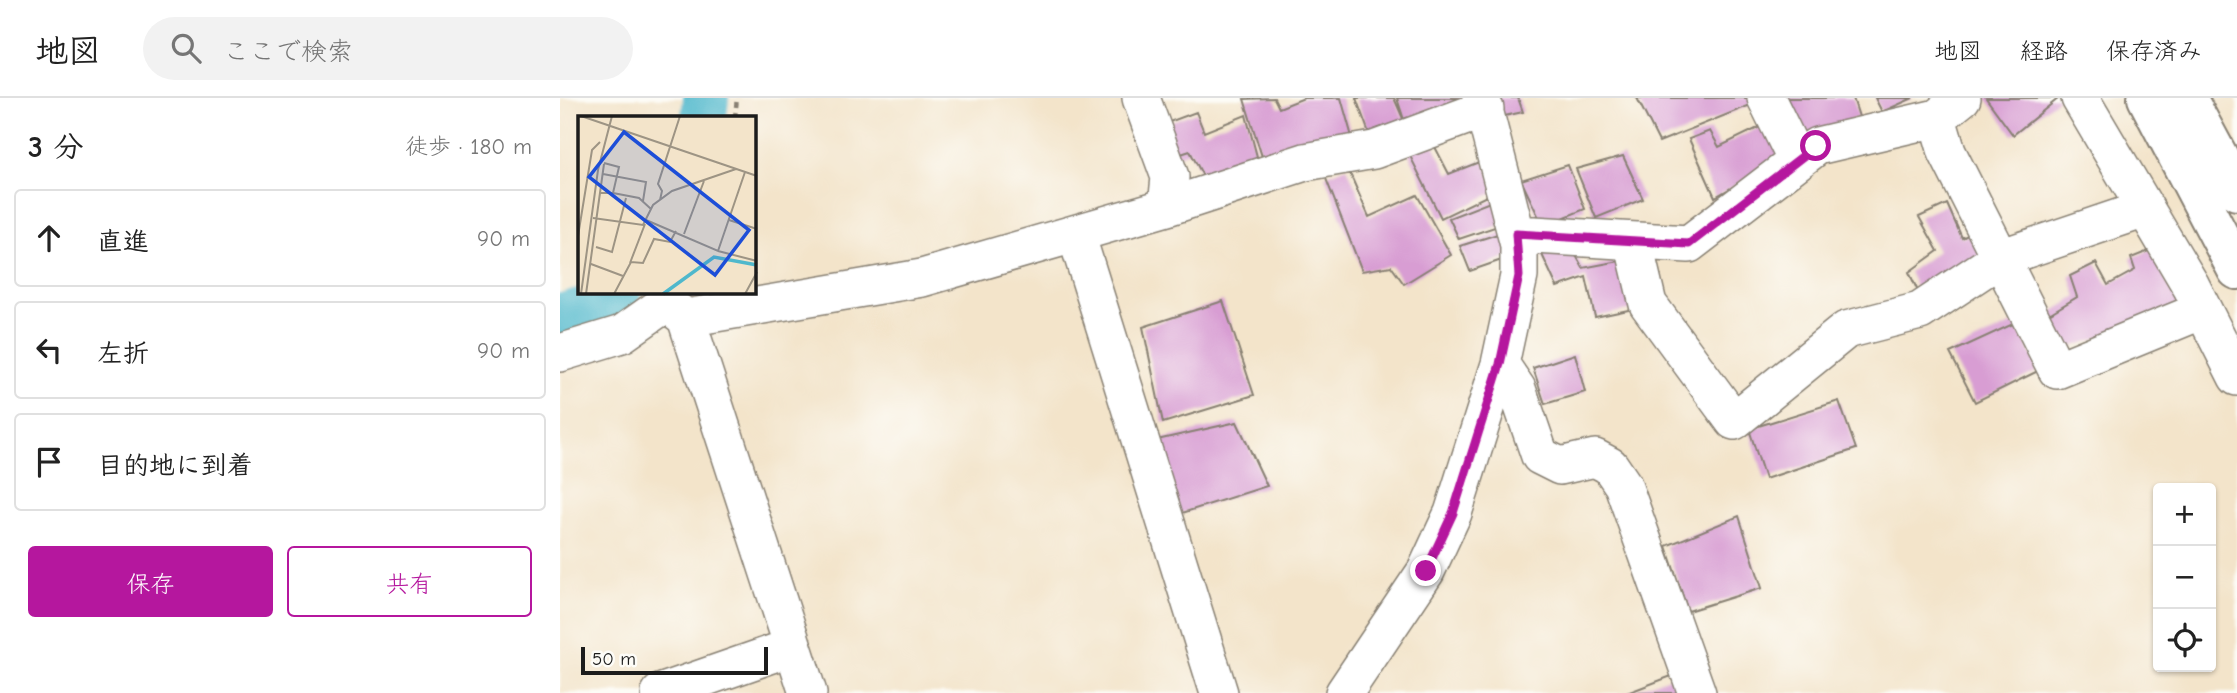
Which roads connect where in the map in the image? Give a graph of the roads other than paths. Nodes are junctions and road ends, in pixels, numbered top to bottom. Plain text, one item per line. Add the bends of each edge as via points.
1 (1142, 98) edge
2 (1766, 98) edge
3 (2080, 98) edge
4 (2147, 98) edge
5 (2187, 98) edge
6 (1483, 104) edge
7 (1949, 108) edge
8 (1797, 161) junction
9 (2237, 191) edge
10 (1167, 206) junction
11 (2145, 208) junction
12 (1076, 234) junction
13 (1516, 234) junction
14 (1633, 241) junction
15 (2000, 258) junction
16 (2213, 287) edge
17 (686, 318) junction
18 (560, 353) edge
19 (1500, 364) junction
20 (2237, 377) edge
21 (792, 647) junction
22 (660, 693) edge
23 (808, 693) edge
24 (1219, 693) edge
25 (1343, 693) edge
26 (1697, 693) edge

1 - 10 street via 1170,177
2 - 8 street
3 - 11 street
4 - 16 highway
5 - 9 highway
6 - 10 street via 1374,150 1306,162
6 - 13 street
7 - 8 street via 1816,146
7 - 15 street via 1947,152
8 - 14 street via 1689,244
10 - 12 street
11 - 15 street
11 - 16 street
12 - 17 street via 922,278
12 - 24 street
13 - 14 street
13 - 19 street via 1519,276
14 - 15 street via 1648,304 1734,421 1846,330 1920,312
15 - 16 street via 2057,370
16 - 20 street
17 - 18 street via 666,303 622,334
17 - 21 street
19 - 25 street via 1453,513 1432,559 1384,638
19 - 26 street via 1517,388 1540,456 1560,466 1595,458 1610,466 1623,485
21 - 22 street
21 - 23 street

